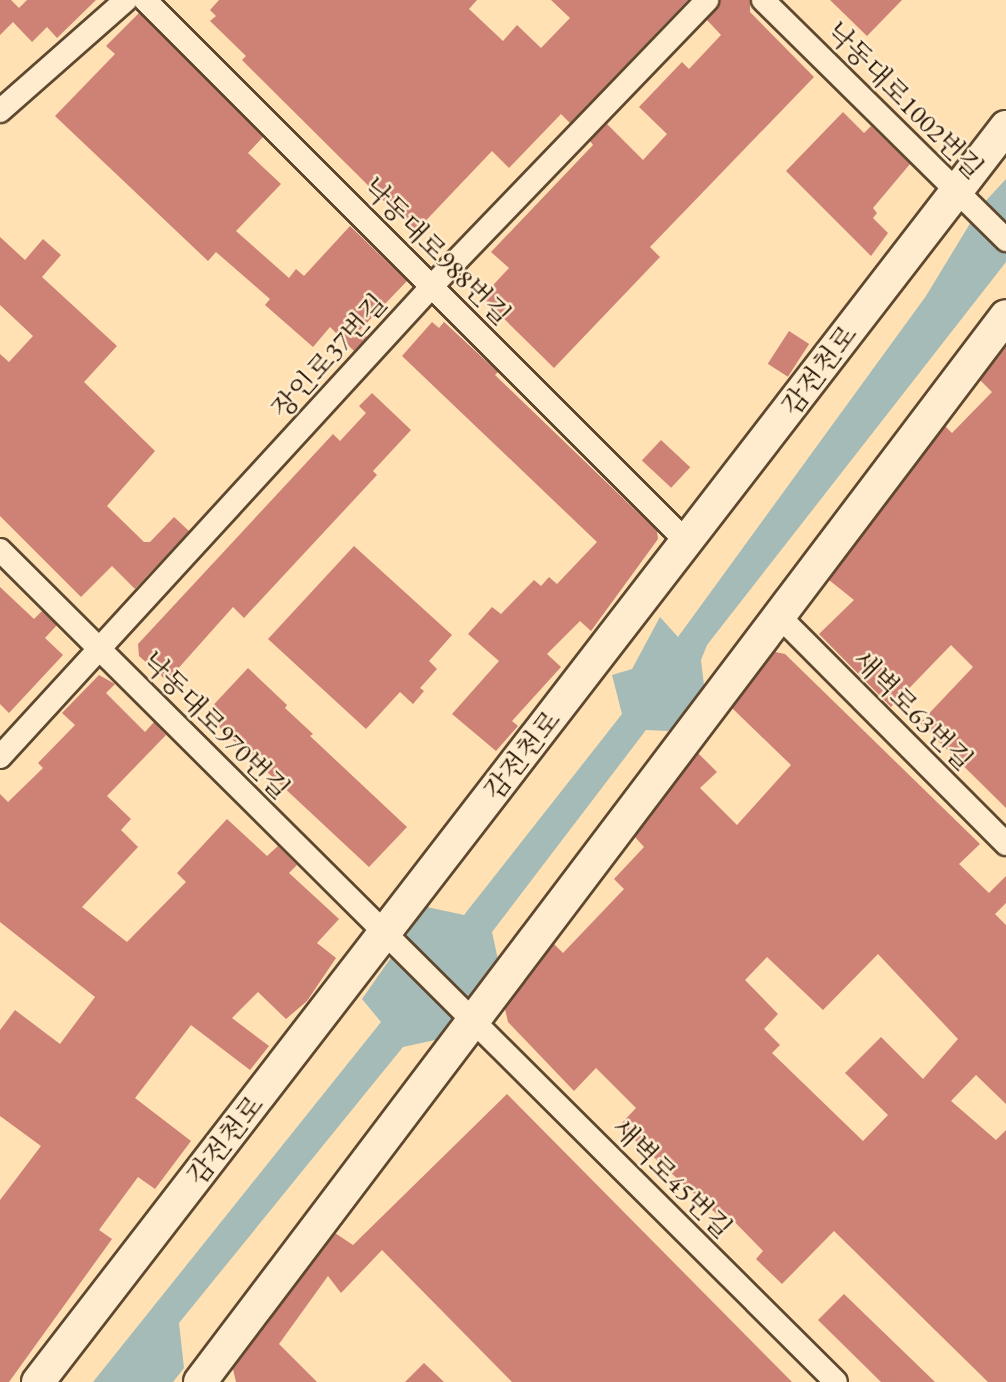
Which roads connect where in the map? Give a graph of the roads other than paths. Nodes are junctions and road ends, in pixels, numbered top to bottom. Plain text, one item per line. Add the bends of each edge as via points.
1 (126, 0) edge
2 (146, 0) edge
3 (707, 0) edge
4 (763, 0) edge
5 (0, 111) edge
6 (1006, 127) edge
7 (960, 195) junction
8 (1006, 240) edge
9 (432, 286) junction
10 (1006, 316) edge
11 (687, 542) junction
12 (0, 550) edge
13 (779, 616) junction
14 (101, 650) junction
15 (0, 757) edge
16 (1006, 844) edge
17 (388, 937) junction
18 (471, 1017) junction
19 (38, 1382) edge
20 (200, 1382) edge
21 (836, 1382) edge

1 - 5 street
2 - 9 street, 낙동대로988번길
3 - 9 street, 장인로37번길
4 - 7 street, 낙동대로1002번길
6 - 7 street, 감전천로
7 - 8 street, 낙동대로1002번길
7 - 11 street, 감전천로
9 - 11 street, 낙동대로988번길
9 - 14 street, 장인로37번길
10 - 13 street
11 - 17 street, 감전천로
12 - 14 street, 낙동대로970번길
13 - 16 street, 새벽로63번길
13 - 18 street
14 - 15 street, 장인로37번길
14 - 17 street, 낙동대로970번길
17 - 18 street, 낙동대로970번길
17 - 19 street, 감전천로
18 - 20 street
18 - 21 street, 새벽로45번길

